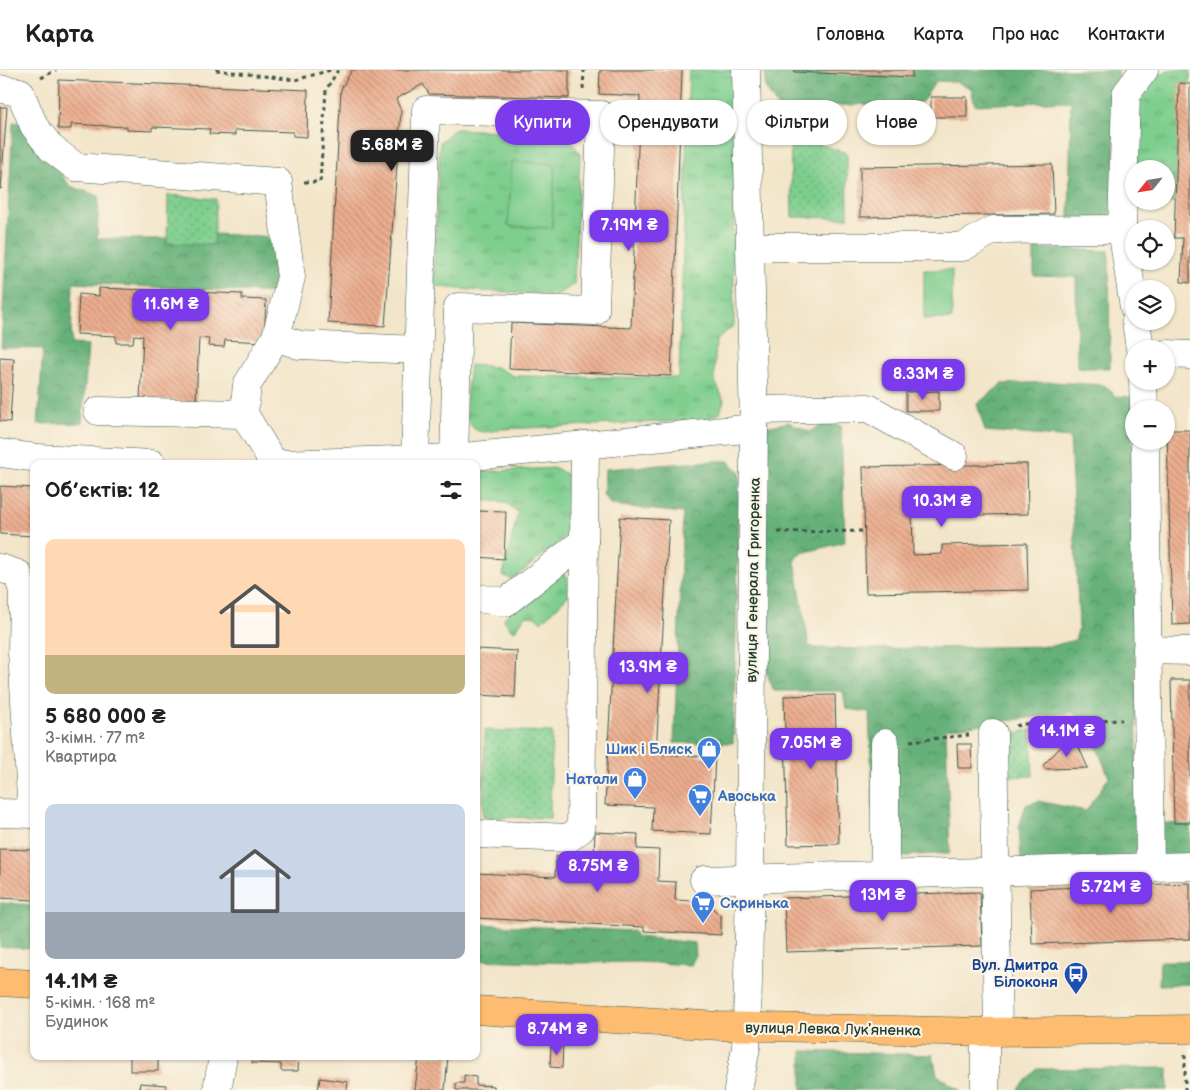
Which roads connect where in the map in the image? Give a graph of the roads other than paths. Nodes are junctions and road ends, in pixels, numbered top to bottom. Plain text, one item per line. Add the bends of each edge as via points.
1 (746, 70) edge
2 (1144, 70) edge
3 (0, 89) edge
4 (1122, 229) junction
5 (751, 247) junction
6 (1130, 280) edge
7 (276, 337) junction
8 (418, 350) junction
9 (1175, 354) edge
10 (1190, 355) edge
11 (98, 412) dead end
12 (244, 414) junction
13 (754, 419) junction
14 (585, 445) junction
15 (1145, 450) edge
16 (0, 453) edge
17 (954, 456) dead end
18 (454, 458) junction
19 (75, 460) edge
20 (272, 460) edge
21 (415, 460) joint
22 (584, 541) junction
23 (0, 568) edge
24 (480, 599) edge
25 (1147, 650) junction
26 (1190, 651) edge
27 (993, 733) dead end
28 (884, 743) dead end
29 (30, 770) edge
30 (0, 813) edge
31 (30, 814) edge
32 (480, 834) edge
33 (1190, 866) edge
34 (1150, 867) junction
35 (996, 872) junction
36 (885, 875) junction
37 (750, 879) junction
38 (704, 880) dead end
39 (0, 982) edge
40 (30, 984) edge
41 (480, 1010) edge
42 (747, 1027) junction
43 (991, 1032) junction
44 (1187, 1041) edge
45 (222, 1060) edge
46 (217, 1090) edge
47 (738, 1090) edge
48 (985, 1090) edge

1 - 5 street, вулиця Генерала Григоренка
2 - 4 street via 1126,94
3 - 7 street via 20,92 34,126 51,148 76,167 278,182 291,277
4 - 5 street via 993,230 963,247
4 - 6 street
5 - 13 street, вулиця Генерала Григоренка
7 - 8 street via 299,345
7 - 12 street via 247,385
8 - 18 street via 426,110 601,115 595,311 458,307
8 - 21 street
9 - 10 street
11 - 12 street
12 - 20 street
13 - 14 street
13 - 17 street via 868,408
13 - 37 street, вулиця Генерала Григоренка
14 - 18 street
14 - 22 street
15 - 25 street
16 - 19 street
18 - 21 street
22 - 24 street via 506,602
22 - 32 street via 582,829 569,838
23 - 29 street via 18,574 23,592 22,652
25 - 26 street
25 - 34 street
27 - 35 street
28 - 36 street
30 - 31 street
33 - 34 street
34 - 35 street
35 - 36 street
35 - 43 street
36 - 37 street
37 - 38 street
37 - 42 street, вулиця Генерала Григоренка
39 - 40 main road
41 - 42 main road, вулиця Левка Лукʼяненка
42 - 43 main road, вулиця Левка Лукʼяненка
42 - 47 street, вулиця Генерала Григоренка
43 - 44 main road, вулиця Левка Лукʼяненка
43 - 48 street
45 - 46 street

